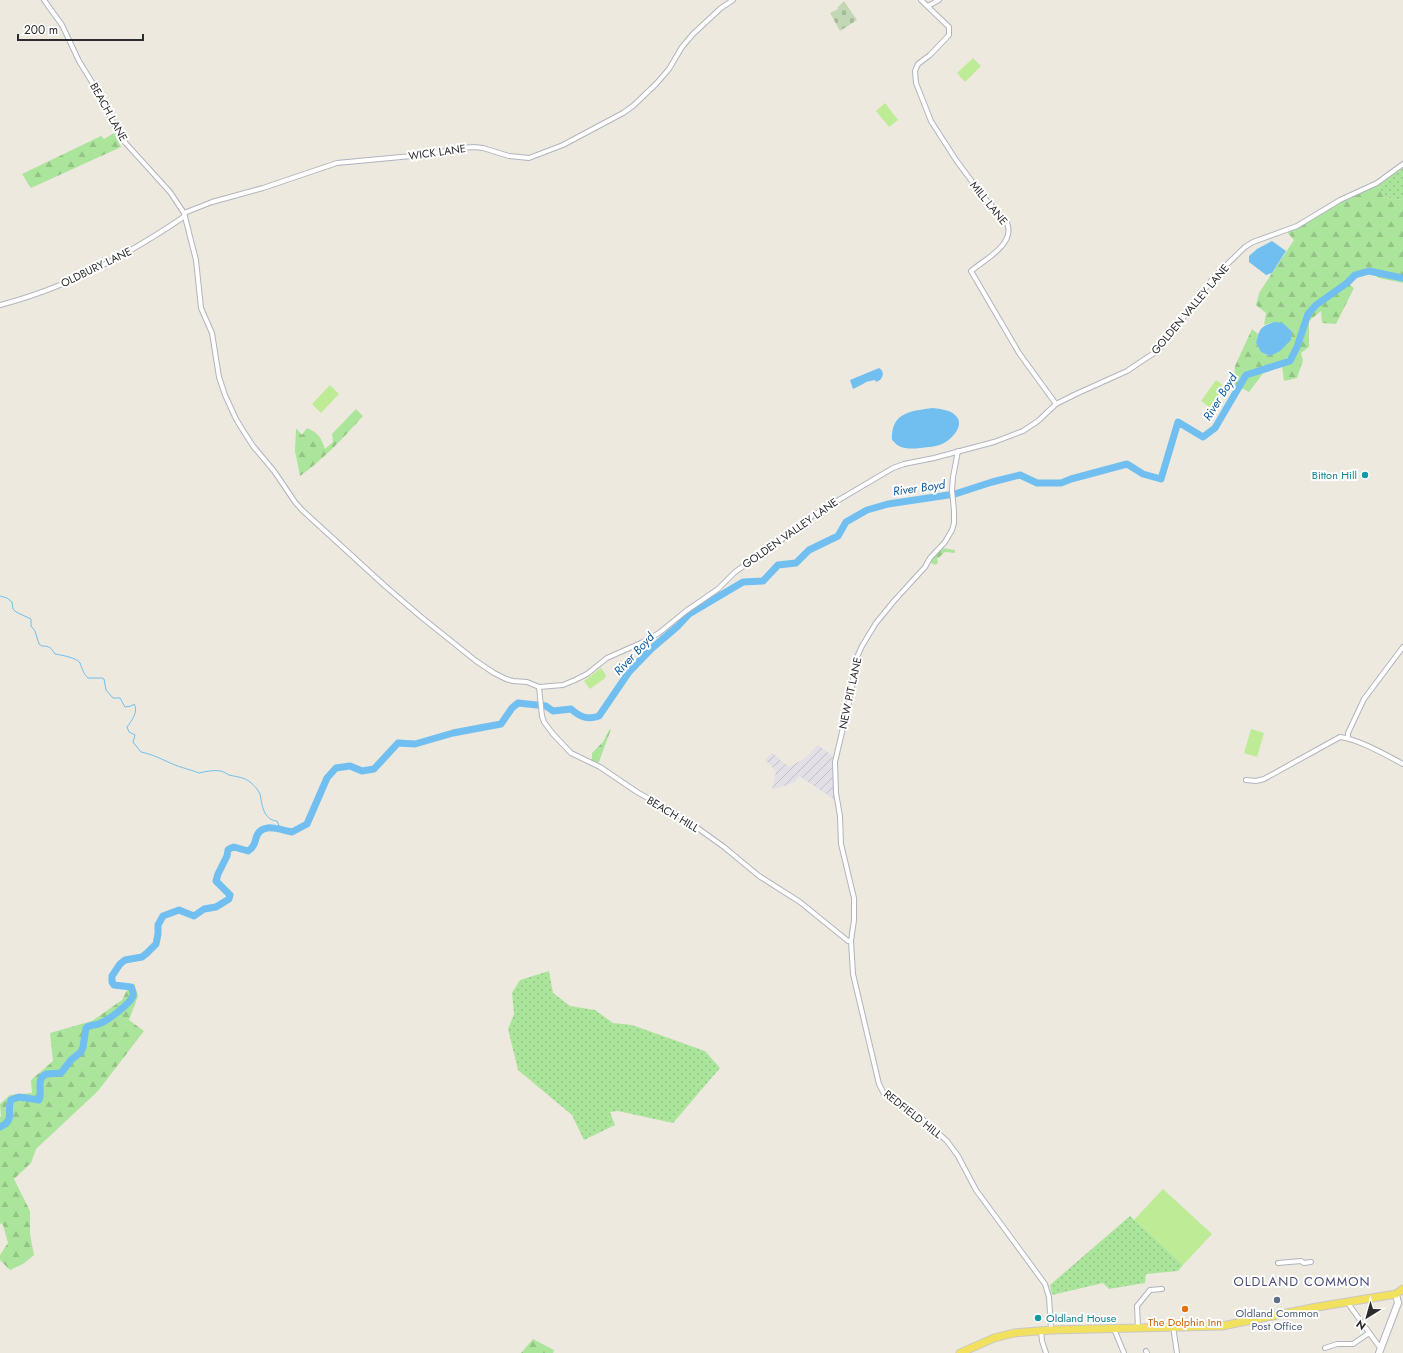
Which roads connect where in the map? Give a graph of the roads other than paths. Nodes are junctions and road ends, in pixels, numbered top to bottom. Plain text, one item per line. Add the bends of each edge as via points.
1 (44, 0) edge
2 (733, 0) edge
3 (921, 0) edge
4 (939, 0) edge
5 (928, 6) junction
6 (1403, 164) edge
7 (184, 214) junction
8 (0, 305) edge
9 (1056, 404) junction
10 (958, 452) junction
11 (1403, 647) edge
12 (539, 687) junction
13 (1348, 738) junction
14 (1403, 764) edge
15 (1246, 780) dead end
16 (851, 941) junction
17 (1311, 1262) dead end
18 (1278, 1264) dead end
19 (1162, 1289) dead end
20 (1403, 1289) edge
21 (1396, 1294) junction
22 (1347, 1302) junction
23 (1173, 1326) junction
24 (1138, 1328) junction
25 (1114, 1329) junction
26 (1041, 1330) junction
27 (1051, 1330) junction
28 (1369, 1333) junction
29 (1325, 1348) dead end
30 (1380, 1351) edge
31 (1122, 1352) edge
32 (960, 1353) edge
33 (1046, 1353) edge
34 (1177, 1353) edge

1 - 7 street, BEACH LANE via 62,25 121,138 170,192
2 - 7 street, WICK LANE via 693,34 669,69 633,106 594,130 557,147 528,158 474,147 337,163 212,202
3 - 5 street, MILL LANE
4 - 5 street
5 - 9 street, MILL LANE via 949,27 950,32 930,55 918,64 915,71 916,83 931,121 956,160 1010,229 1009,236 996,252 971,271 1019,352
6 - 9 street, GOLDEN VALLEY LANE via 1377,183 1340,200 1297,226 1245,247 1213,278 1154,353 1127,372
7 - 8 street, OLDBURY LANE via 155,237 91,272 29,298
7 - 12 street via 196,260 201,308 212,333 219,377 225,395 253,446 295,502 384,585 476,661 506,679 527,682
9 - 10 street, GOLDEN VALLEY LANE via 1023,431
10 - 12 street, GOLDEN VALLEY LANE via 892,468 815,514 735,572 718,589 659,633 612,655 575,680 563,685
10 - 16 street, NEW PIT LANE via 953,477 952,530 946,542 876,623 857,657 835,762 841,844 854,898
11 - 13 street via 1364,699
12 - 16 street, BEACH HILL via 544,722 571,753 600,767 636,792 685,819 759,876 800,902
13 - 14 street
13 - 15 street via 1335,739 1264,779
16 - 27 street, REDFIELD HILL via 854,984 883,1092 934,1128 958,1156 976,1190 1045,1284 1049,1297
17 - 18 street
19 - 24 street via 1150,1290 1137,1306
20 - 21 main road
21 - 22 main road
21 - 30 street via 1398,1303
22 - 23 main road via 1222,1326
22 - 28 street
23 - 24 main road
23 - 34 street
24 - 25 main road
25 - 27 main road
25 - 31 street
26 - 27 main road
26 - 32 main road via 994,1338
26 - 33 street
28 - 29 street via 1353,1344 1337,1344
28 - 30 street

